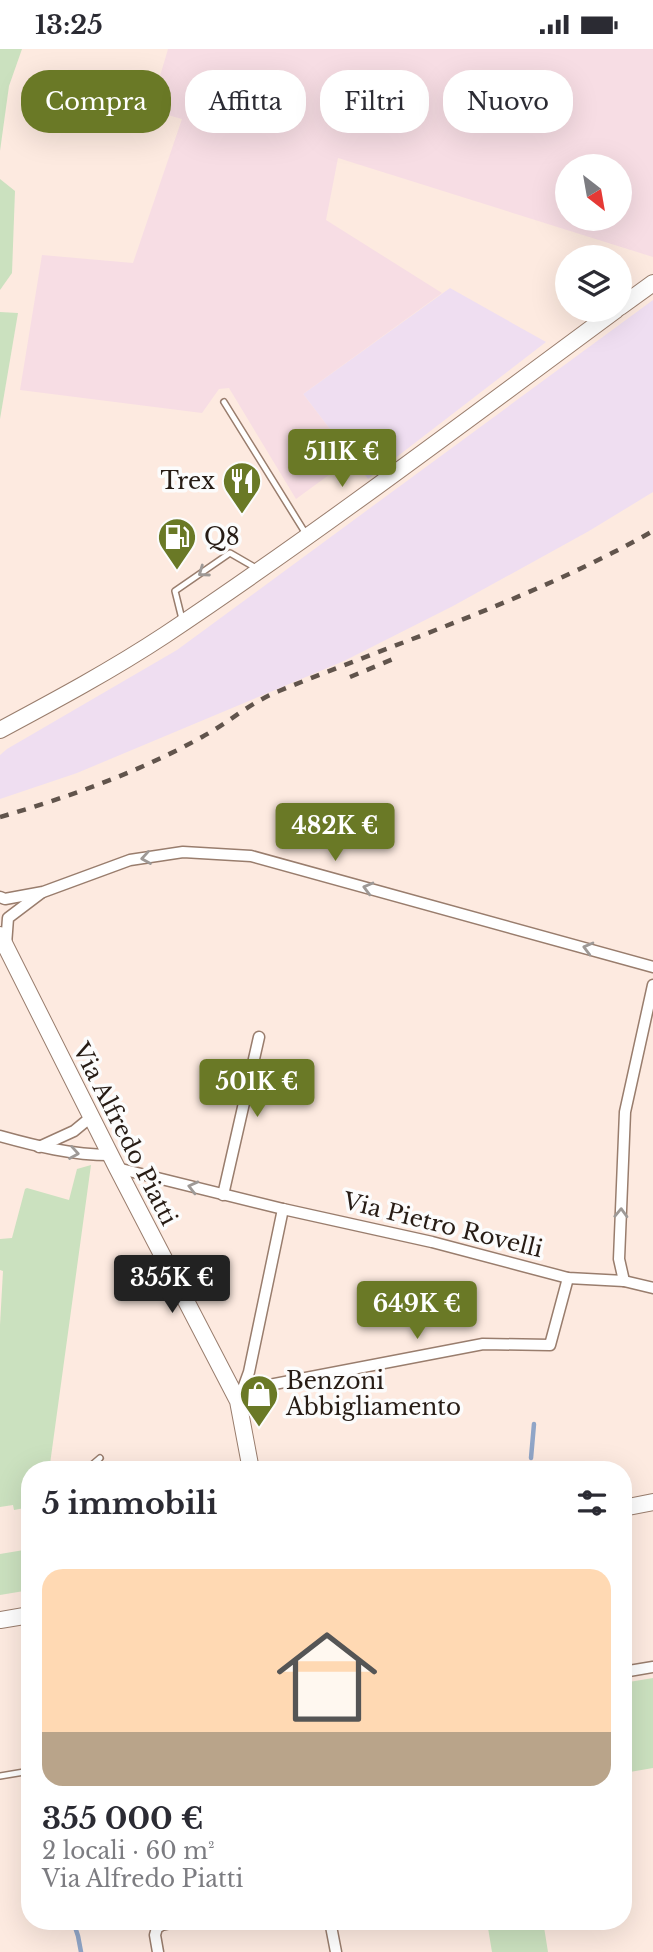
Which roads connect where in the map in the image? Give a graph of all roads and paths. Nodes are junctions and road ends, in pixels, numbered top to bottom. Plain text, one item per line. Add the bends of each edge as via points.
1 (653, 283) edge
2 (632, 298) edge
3 (599, 322) edge
4 (224, 402) dead end
5 (308, 536) junction
6 (259, 569) junction
7 (183, 622) junction
8 (0, 730) edge
9 (43, 891) junction
10 (0, 897) edge
11 (3, 940) edge
12 (653, 967) edge
13 (653, 985) edge
14 (259, 1037) dead end
15 (91, 1117) junction
16 (0, 1136) edge
17 (39, 1147) junction
18 (113, 1162) junction
19 (223, 1195) junction
20 (283, 1209) junction
21 (568, 1278) junction
22 (624, 1281) junction
23 (653, 1288) edge
24 (240, 1396) junction
25 (100, 1458) dead end
26 (96, 1461) edge
27 (250, 1461) edge
28 (653, 1502) edge
29 (632, 1506) edge
30 (21, 1616) edge
31 (0, 1620) edge
32 (653, 1667) edge
33 (632, 1670) edge
34 (21, 1772) edge
35 (0, 1776) edge
36 (156, 1930) edge
37 (331, 1930) edge
38 (158, 1952) edge
39 (335, 1952) edge

1 - 2 street
3 - 5 street
4 - 5 lane
5 - 6 street
6 - 7 street
6 -> 7 lane via 230,553 186,583 175,591
7 - 8 street
9 - 10 street
9 - 11 street via 8,918
12 -> 9 street via 251,856 183,852 130,860
11 - 15 street, Via Alfredo Piatti
22 -> 13 street via 619,1259 625,1112
14 - 19 street
15 - 17 street via 74,1131
15 - 18 street, Via Alfredo Piatti
16 - 17 street, Via Pietro Rovelli
17 -> 18 street, Via Pietro Rovelli
19 -> 18 street, Via Pietro Rovelli
18 - 24 street, Via Alfredo Piatti
19 - 20 street, Via Pietro Rovelli
20 - 21 street, Via Pietro Rovelli
20 - 24 street
21 - 22 street, Via Pietro Rovelli
21 - 24 street via 550,1345 483,1344
22 - 23 street, Via Pietro Rovelli
24 - 27 street, Via Alfredo Piatti
25 - 26 lane
28 - 29 street
30 - 31 street
32 - 33 street
34 - 35 lane
36 - 38 street
37 - 39 street

